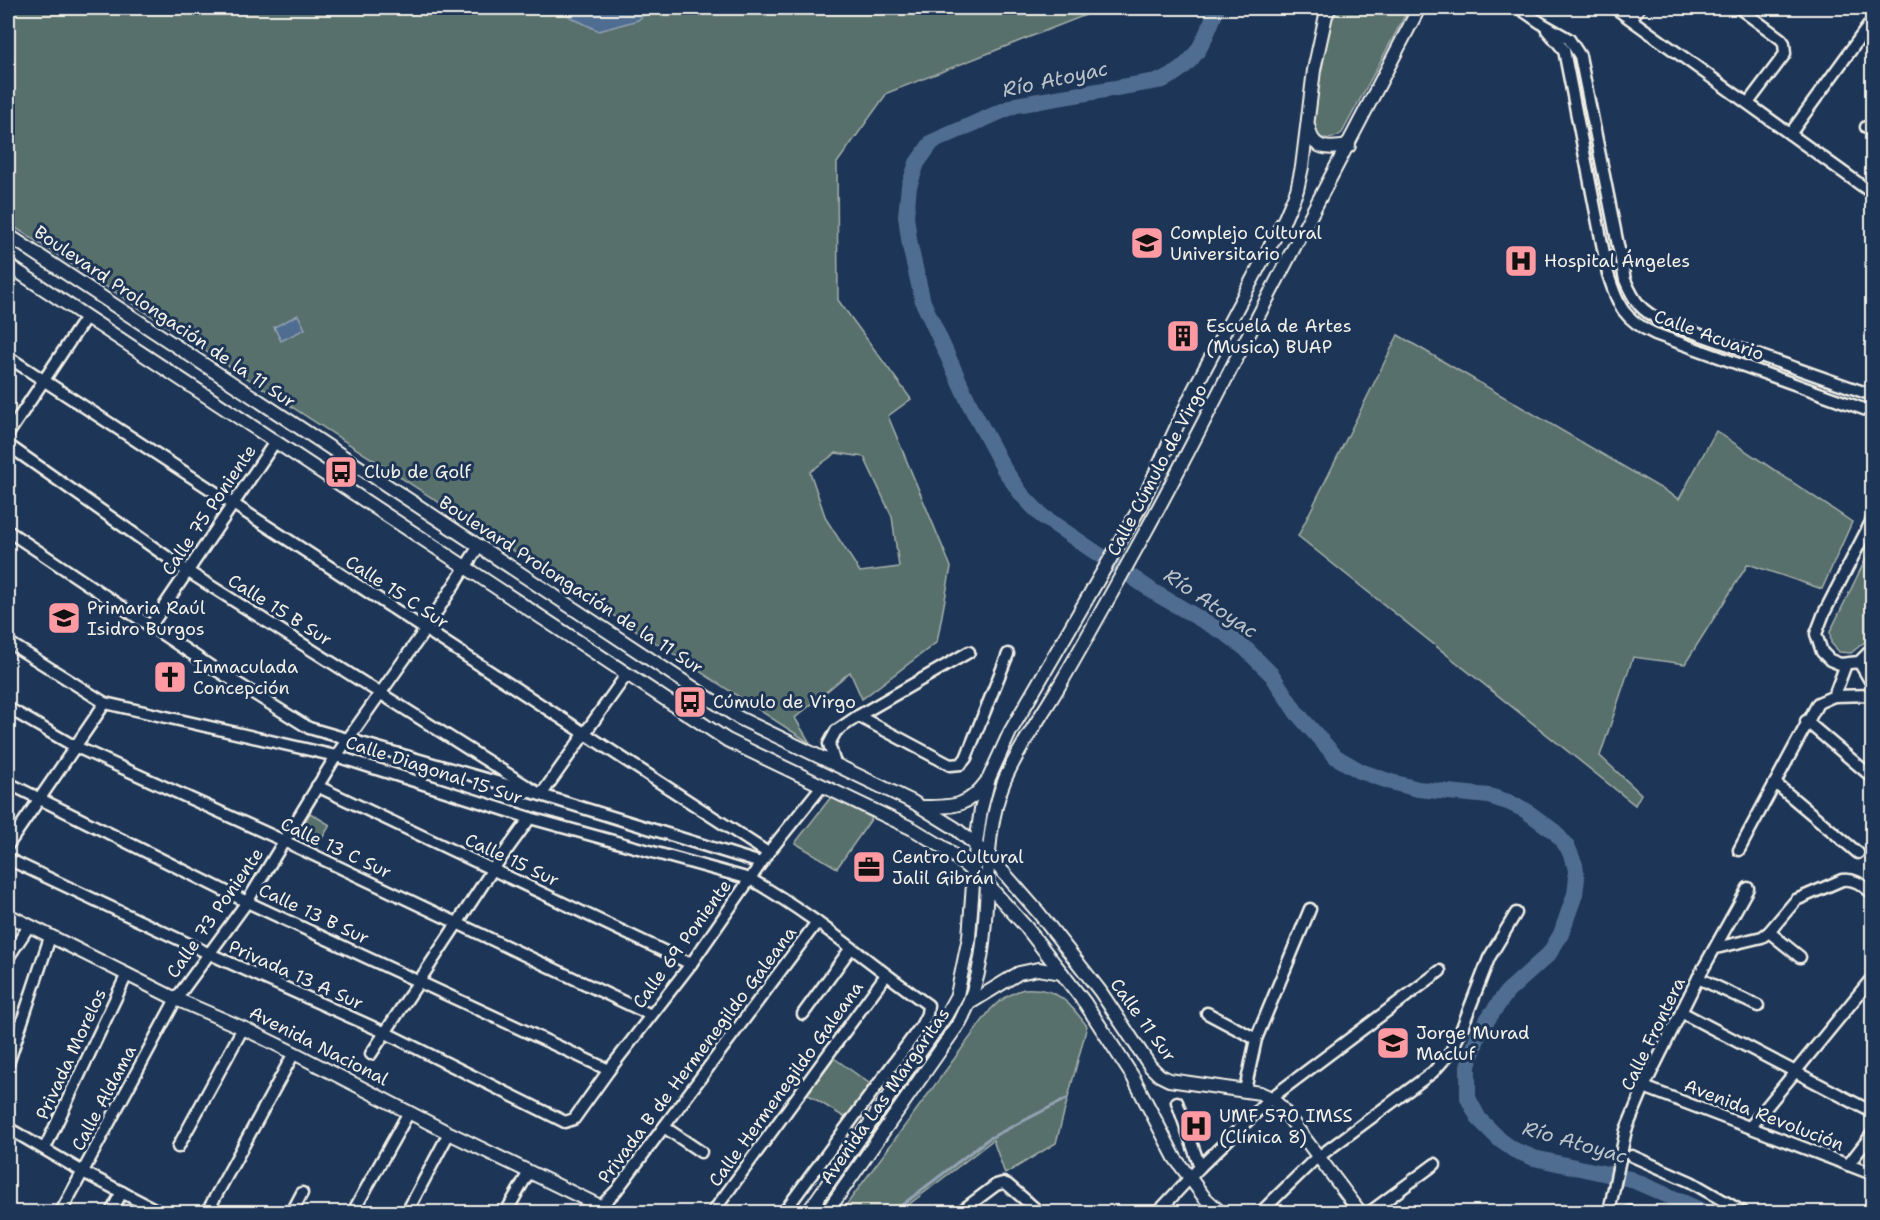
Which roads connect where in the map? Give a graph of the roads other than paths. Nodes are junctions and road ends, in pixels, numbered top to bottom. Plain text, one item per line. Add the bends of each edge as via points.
1 (1330, 8) edge
2 (1419, 8) edge
3 (1519, 8) edge
4 (1615, 8) edge
5 (1639, 8) edge
6 (1739, 8) edge
7 (1631, 19) junction
8 (1872, 21) edge
9 (1541, 23) junction
10 (1748, 103) junction
11 (1307, 111) junction
12 (1790, 134) junction
13 (1349, 146) junction
14 (1872, 193) edge
15 (8, 234) edge
16 (1264, 258) junction
17 (8, 265) edge
18 (1266, 300) junction
19 (86, 317) junction
20 (8, 357) edge
21 (1797, 368) junction
22 (44, 381) junction
23 (1793, 383) junction
24 (1872, 395) edge
25 (1872, 412) edge
26 (8, 434) edge
27 (275, 442) junction
28 (8, 446) edge
29 (233, 504) junction
30 (1872, 520) edge
31 (8, 531) edge
32 (479, 546) junction
33 (466, 568) junction
34 (187, 571) junction
35 (150, 627) junction
36 (425, 630) junction
37 (8, 642) edge
38 (1872, 649) edge
39 (969, 652) dead end
40 (1008, 654) dead end
41 (1859, 662) junction
42 (1845, 664) junction
43 (627, 674) junction
44 (1872, 684) edge
45 (382, 693) junction
46 (1872, 694) edge
47 (1834, 696) junction
48 (105, 703) junction
49 (8, 708) edge
50 (858, 716) junction
51 (1806, 721) junction
52 (585, 735) junction
53 (348, 740) junction
54 (74, 746) junction
55 (336, 756) junction
56 (835, 764) junction
57 (1872, 777) edge
58 (989, 778) junction
59 (8, 783) edge
60 (1774, 783) junction
61 (317, 786) junction
62 (822, 786) junction
63 (541, 795) junction
64 (39, 800) junction
65 (923, 807) junction
66 (530, 818) junction
67 (284, 841) junction
68 (976, 844) junction
69 (8, 845) edge
70 (1739, 850) dead end
71 (1858, 853) dead end
72 (990, 857) junction
73 (765, 858) junction
74 (8, 859) edge
75 (493, 869) junction
76 (974, 872) junction
77 (750, 879) junction
78 (988, 885) junction
79 (1748, 888) dead end
80 (1872, 893) edge
81 (247, 902) junction
82 (1310, 909) dead end
83 (1038, 912) junction
84 (1516, 913) dead end
85 (8, 915) edge
86 (817, 922) junction
87 (457, 924) junction
88 (29, 926) junction
89 (1026, 927) junction
90 (1769, 932) junction
91 (50, 937) junction
92 (851, 948) junction
93 (1716, 948) junction
94 (210, 954) junction
95 (8, 957) edge
96 (1800, 957) dead end
97 (692, 964) junction
98 (1440, 971) dead end
99 (1062, 973) junction
100 (127, 974) junction
101 (886, 975) junction
102 (1698, 978) junction
103 (1872, 978) edge
104 (419, 981) junction
105 (176, 999) junction
106 (970, 1003) junction
107 (1758, 1006) dead end
108 (1681, 1012) junction
109 (1207, 1013) dead end
110 (803, 1014) dead end
111 (651, 1015) junction
112 (243, 1028) junction
113 (386, 1033) junction
114 (1256, 1039) junction
115 (294, 1053) junction
116 (371, 1054) dead end
117 (8, 1064) edge
118 (609, 1070) junction
119 (1796, 1072) junction
120 (1644, 1087) junction
121 (1245, 1090) junction
122 (1268, 1101) junction
123 (1177, 1102) dead end
124 (409, 1112) junction
125 (1872, 1112) edge
126 (570, 1122) joint
127 (664, 1126) junction
128 (1750, 1127) junction
129 (8, 1128) edge
130 (449, 1132) junction
131 (1872, 1134) edge
132 (178, 1147) dead end
133 (45, 1148) junction
134 (701, 1152) dead end
135 (1632, 1156) dead end
136 (1318, 1157) junction
137 (1435, 1164) dead end
138 (1848, 1165) junction
139 (1200, 1167) junction
140 (83, 1172) junction
141 (529, 1172) junction
142 (1872, 1174) edge
143 (1189, 1178) junction
144 (122, 1192) junction
145 (302, 1193) dead end
146 (1610, 1208) edge
147 (603, 1211) edge
148 (61, 1212) edge
149 (111, 1212) edge
150 (160, 1212) edge
151 (207, 1212) edge
152 (292, 1212) edge
153 (353, 1212) edge
154 (407, 1212) edge
155 (506, 1212) edge
156 (713, 1212) edge
157 (784, 1212) edge
158 (808, 1212) edge
159 (827, 1212) edge
160 (960, 1212) edge
161 (1039, 1212) edge
162 (1158, 1212) edge
163 (1220, 1212) edge
164 (1261, 1212) edge
165 (1360, 1212) edge
166 (1370, 1212) edge
167 (1743, 1212) edge

1 - 11 main road, Calle Cúmulo de Virgo
2 - 13 main road, Calle Cúmulo de Virgo
3 - 9 street, Calle Acuario
4 - 7 street
5 - 7 street
6 - 10 street via 1780,39 1785,49
7 - 10 street
8 - 12 street
9 - 21 street, Calle Acuario via 1569,39 1580,56 1625,280 1634,301 1664,322
9 - 23 street, Calle Acuario via 1564,50 1608,274 1625,315 1655,334
10 - 12 street
11 - 13 main road via 1312,141 1327,148
11 - 16 main road, Calle Cúmulo de Virgo via 1297,190
12 - 14 street
13 - 18 main road, Calle Cúmulo de Virgo
15 - 32 main road, Boulevard Prolongación de la 11 Sur
16 - 18 main road via 1255,294
16 - 58 main road, Calle Cúmulo de Virgo via 1193,392 1139,509 1010,732
17 - 19 main road
18 - 72 main road, Calle Cúmulo de Virgo via 1154,517 1005,781 996,811
19 - 22 street
19 - 27 main road
20 - 22 street, Calle 15 C Sur
21 - 23 street
21 - 24 street, Calle Acuario
22 - 26 street
22 - 29 street, Calle 15 C Sur
23 - 25 street, Calle Acuario
27 - 29 street, Calle 75 Poniente
27 - 33 main road
28 - 34 street, Calle 15 B Sur
29 - 34 street, Calle 75 Poniente
29 - 36 street, Calle 15 C Sur
30 - 42 street via 1816,634 1822,652 1830,660
31 - 35 street, Calle Diagonal 15 Sur
32 - 33 street, Calle 73 Poniente
32 - 56 main road, Boulevard Prolongación de la 11 Sur via 739,718
33 - 36 street, Calle 73 Poniente
33 - 43 main road
34 - 35 street, Calle 75 Poniente
34 - 45 street, Calle 15 B Sur
35 - 53 street, Calle Diagonal 15 Sur via 309,728
36 - 45 street, Calle 73 Poniente
36 - 52 street, Calle 15 C Sur
37 - 48 street
38 - 41 street
39 - 50 street
40 - 50 street via 961,764 950,765
41 - 42 street
41 - 44 street
42 - 47 street
43 - 52 street
43 - 62 main road via 727,740
45 - 53 street, Calle 73 Poniente
45 - 63 street, Calle 15 B Sur
46 - 47 street
47 - 51 street via 1818,703
48 - 54 street
48 - 55 street, Calle Diagonal 15 Sur
49 - 54 street, Calle 13 C Sur
50 - 56 street via 832,736 829,744
51 - 57 street
51 - 60 street
52 - 63 street
52 - 73 street, Calle 15 C Sur
53 - 55 street, Calle 73 Poniente
53 - 63 street, Calle Diagonal 15 Sur
54 - 64 street
54 - 67 street, Calle 13 C Sur
55 - 61 street, Calle 73 Poniente
55 - 66 street, Calle Diagonal 15 Sur
56 - 65 main road, Boulevard Prolongación de la 11 Sur
58 - 65 main road via 971,799 960,805
58 - 68 main road, Calle Cúmulo de Virgo
59 - 64 street, Calle 13 B Sur
60 - 70 street
60 - 71 street
61 - 67 street, Calle 73 Poniente
61 - 75 street, Calle 15 Sur
62 - 73 street, Calle 69 Poniente
62 - 76 main road via 913,829
63 - 73 street, Calle Diagonal 15 Sur
64 - 69 street
64 - 81 street, Calle 13 B Sur
65 - 68 main road, Boulevard Prolongación de la 11 Sur
66 - 75 street
66 - 77 street, Calle Diagonal 15 Sur
67 - 81 street, Calle 73 Poniente
67 - 87 street, Calle 13 C Sur
68 - 72 main road, Calle 11 Sur
68 - 76 main road, Calle Cúmulo de Virgo
72 - 78 main road, Avenida Las Margaritas
72 - 83 main road, Calle 11 Sur
73 - 77 street, Calle 69 Poniente
74 - 94 street, Privada 13 A Sur
75 - 87 street
75 - 97 street, Calle 15 Sur
76 - 78 main road, Calle 11 Sur
76 - 158 main road, Avenida Las Margaritas via 969,937 957,995
77 - 86 street, Calle Diagonal 15 Sur
77 - 97 street, Calle 69 Poniente
78 - 89 main road, Calle 11 Sur
78 - 106 main road, Avenida Las Margaritas via 985,939
79 - 93 street, Calle Frontera
80 - 90 street via 1858,882 1842,880 1796,900
81 - 94 street, Calle 73 Poniente
81 - 104 street, Calle 13 B Sur
82 - 114 street
83 - 89 main road
83 - 121 main road, Calle 11 Sur via 1159,1075 1169,1080
84 - 136 street via 1489,958 1450,1053 1433,1072
85 - 88 main road, Avenida Nacional
86 - 92 street, Calle Diagonal 15 Sur
86 - 127 street, Privada B de Hermenegildo Galeana
87 - 104 street
87 - 111 street, Calle 13 C Sur
88 - 91 main road, Avenida Nacional
88 - 95 street
89 - 99 main road, Calle 11 Sur
90 - 93 street
90 - 96 street
91 - 100 main road, Avenida Nacional
91 - 117 street
92 - 101 street, Calle Diagonal 15 Sur
92 - 110 street
93 - 102 street, Calle Frontera
94 - 105 street, Calle 73 Poniente
94 - 113 street, Privada 13 A Sur
97 - 111 street, Calle 69 Poniente
98 - 122 street
99 - 106 main road via 1038,969 1019,973
99 - 143 main road, Calle 11 Sur via 1133,1077
100 - 105 main road, Avenida Nacional
100 - 133 street, Privada Morelos
101 - 156 street, Calle Hermenegildo Galeana
101 - 157 street, Calle Diagonal 15 Sur via 928,1005 921,1026
102 - 107 street
102 - 108 street, Calle Frontera
103 - 119 street
104 - 113 street
104 - 118 street, Calle 13 B Sur
105 - 112 main road, Avenida Nacional
105 - 140 street, Calle Aldama
106 - 159 main road, Avenida Las Margaritas
108 - 119 street
108 - 120 street, Calle Frontera
109 - 114 street
111 - 118 street, Calle 69 Poniente
112 - 115 main road, Avenida Nacional
112 - 132 street
113 - 116 street
113 - 126 street, Privada 13 A Sur
114 - 121 street
115 - 124 main road, Avenida Nacional
115 - 151 street
118 - 126 street, Calle 69 Poniente
119 - 125 street
119 - 128 street
120 - 128 street, Avenida Revolución
120 - 146 street, Calle Frontera via 1626,1130
121 - 122 main road, Calle 11 Sur
122 - 136 main road via 1281,1107
122 - 139 street
123 - 139 street
124 - 130 main road, Avenida Nacional
124 - 153 street
127 - 134 street
127 - 147 street, Privada B de Hermenegildo Galeana
128 - 138 street, Avenida Revolución
129 - 133 street
130 - 141 main road, Avenida Nacional
130 - 154 street
131 - 138 street
133 - 140 street
135 - 167 street via 1681,1177
136 - 164 street
136 - 165 main road
137 - 166 street
138 - 142 street, Avenida Revolución
139 - 143 street
140 - 144 street
140 - 148 street, Calle Aldama
141 - 147 main road, Avenida Nacional
141 - 155 street
143 - 162 street
143 - 163 main road, Calle 11 Sur
144 - 149 street
144 - 150 street
145 - 152 street
160 - 161 street via 1003,1183

